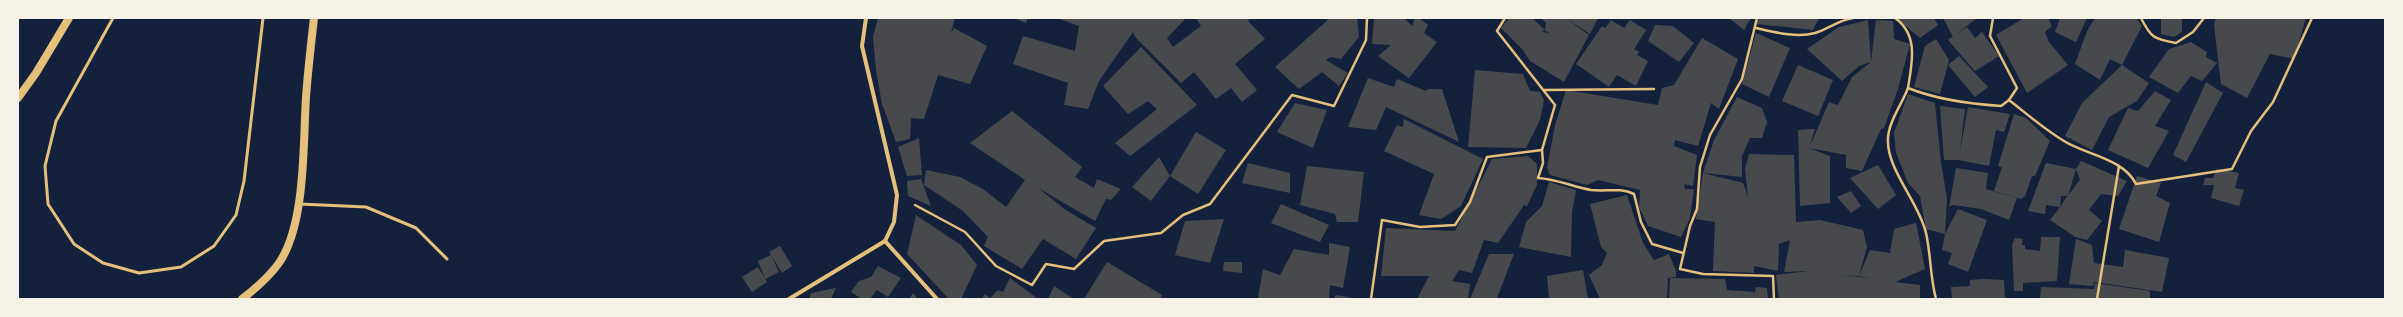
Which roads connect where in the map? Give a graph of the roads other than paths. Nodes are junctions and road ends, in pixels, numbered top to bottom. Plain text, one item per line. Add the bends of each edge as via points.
1 (69, 18) edge
2 (113, 18) edge
3 (262, 18) edge
4 (314, 18) edge
5 (866, 18) edge
6 (18, 98) edge
7 (298, 204) junction
8 (886, 241) junction
9 (447, 259) dead end
10 (242, 299) edge
11 (789, 299) edge
12 (937, 299) edge

1 - 6 main road
2 - 3 lane via 56,121 45,166 48,204 74,244 104,263 139,273 181,267 214,246 236,215 244,181
4 - 7 main road
5 - 8 street via 862,46 897,195 894,222
7 - 9 lane via 366,207 416,228
7 - 10 main road via 292,231 279,262 257,287
8 - 11 street
8 - 12 street

